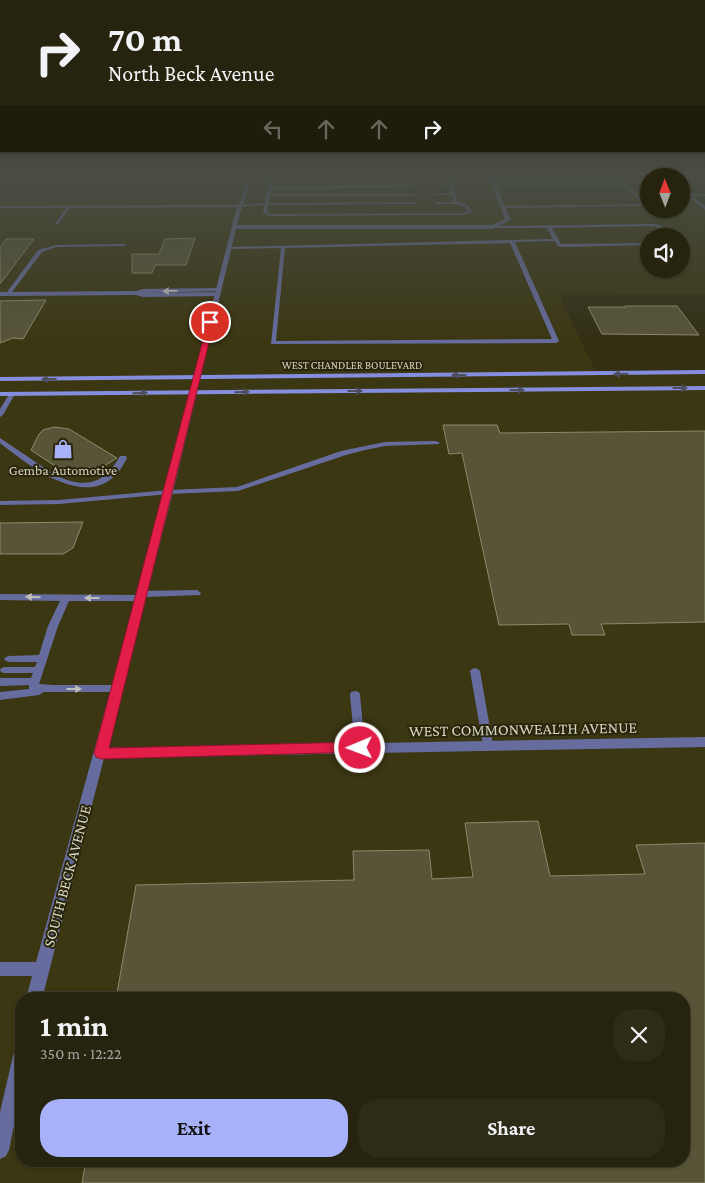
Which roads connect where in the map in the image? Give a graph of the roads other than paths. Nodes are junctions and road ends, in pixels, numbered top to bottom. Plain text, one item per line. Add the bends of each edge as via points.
1 (233, 231) edge
2 (551, 231) edge
3 (556, 240) junction
4 (512, 241) junction
5 (640, 244) edge
6 (123, 245) dead end
7 (283, 247) junction
8 (229, 248) junction
9 (218, 292) junction
10 (0, 294) edge
11 (8, 294) junction
12 (705, 372) edge
13 (197, 377) junction
14 (0, 379) edge
15 (705, 388) edge
16 (193, 392) junction
17 (0, 394) edge
18 (12, 394) junction
19 (0, 415) edge
20 (0, 440) edge
21 (436, 443) dead end
22 (123, 458) dead end
23 (169, 492) junction
24 (0, 503) edge
25 (197, 593) dead end
26 (142, 596) junction
27 (0, 597) edge
28 (66, 598) junction
29 (43, 658) junction
30 (9, 659) dead end
31 (4, 670) dead end
32 (39, 670) junction
33 (474, 671) dead end
34 (35, 681) junction
35 (0, 682) edge
36 (53, 689) junction
37 (117, 689) junction
38 (356, 695) dead end
39 (0, 696) edge
40 (705, 742) edge
41 (488, 745) junction
42 (360, 748) junction
43 (101, 753) junction
44 (41, 968) junction
45 (0, 969) edge
46 (36, 992) edge
47 (15, 1083) edge
48 (0, 1150) edge

1 - 8 street, SOUTH BECK AVENUE
2 - 3 lane
3 - 4 lane
3 - 5 lane via 559,245 566,246
4 - 7 lane
4 - 7 lane via 556,341 273,343
6 - 11 lane via 46,248 40,251
7 - 8 lane
8 - 9 street, SOUTH BECK AVENUE
9 - 11 lane
9 - 13 street, SOUTH BECK AVENUE
10 - 11 lane
12 -> 13 main road, WEST CHANDLER BOULEVARD
13 -> 14 main road, WEST CHANDLER BOULEVARD
13 - 16 street, SOUTH BECK AVENUE
16 -> 15 main road, WEST CHANDLER BOULEVARD
18 -> 16 main road, WEST CHANDLER BOULEVARD
16 - 23 street, SOUTH BECK AVENUE
17 - 18 main road, WEST CHANDLER BOULEVARD
18 - 19 lane
20 - 22 lane via 27,460 69,483 103,482 119,469
21 - 23 lane via 385,444 358,450 238,489
23 - 24 lane via 59,502
23 - 26 street, SOUTH BECK AVENUE
25 - 26 lane
26 -> 28 lane
26 - 37 street, SOUTH BECK AVENUE
28 -> 27 lane
28 - 29 lane
29 - 30 lane
29 - 32 lane
31 - 32 lane
32 - 34 lane
33 - 41 lane
34 - 35 lane
34 - 36 lane via 33,687
36 -> 37 lane
36 - 39 lane
37 - 43 street, SOUTH BECK AVENUE
38 - 42 lane
40 - 41 street, WEST COMMONWEALTH AVENUE
41 - 42 street, WEST COMMONWEALTH AVENUE
42 - 43 street, WEST COMMONWEALTH AVENUE
43 - 44 street, SOUTH BECK AVENUE
44 - 45 street
44 - 46 street, SOUTH BECK AVENUE
47 - 48 street

